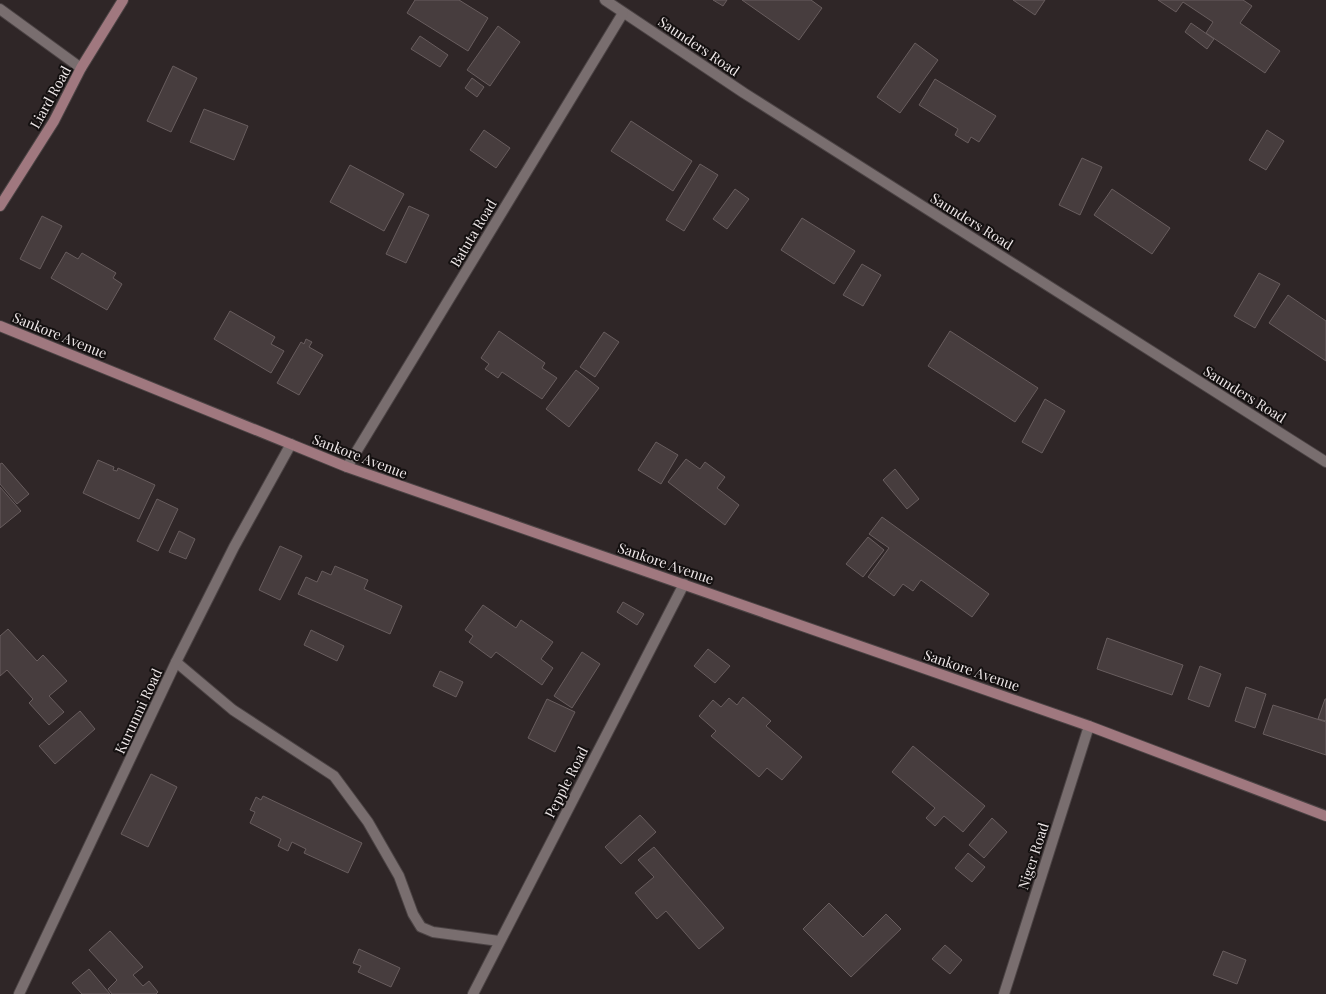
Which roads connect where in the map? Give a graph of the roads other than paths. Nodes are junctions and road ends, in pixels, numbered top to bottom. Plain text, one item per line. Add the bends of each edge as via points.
1 (123, 0) edge
2 (604, 0) edge
3 (0, 9) edge
4 (623, 12) junction
5 (81, 68) junction
6 (0, 206) edge
7 (0, 326) edge
8 (291, 444) junction
9 (1326, 462) edge
10 (347, 467) junction
11 (684, 584) junction
12 (176, 662) junction
13 (1089, 726) junction
14 (1326, 816) edge
15 (499, 941) junction
16 (19, 994) edge
17 (473, 994) edge
18 (1004, 994) edge

1 - 5 street, Liard Road
2 - 4 street, Saunders Road
3 - 5 street
4 - 9 street, Saunders Road via 751,97
4 - 10 street, Batuta Road
5 - 6 street, Liard Road via 54,121
7 - 8 street, Sankore Avenue
8 - 10 street, Sankore Avenue
8 - 12 street, Kurunmi Road via 234,547
10 - 11 street, Sankore Avenue
11 - 13 street, Sankore Avenue
11 - 15 street, Pepple Road
12 - 15 street via 233,710 334,776 368,822 399,876 413,914 421,927 433,932
12 - 16 street, Kurunmi Road
13 - 14 street, Sankore Avenue
13 - 18 street, Niger Road
15 - 17 street, Pepple Road

